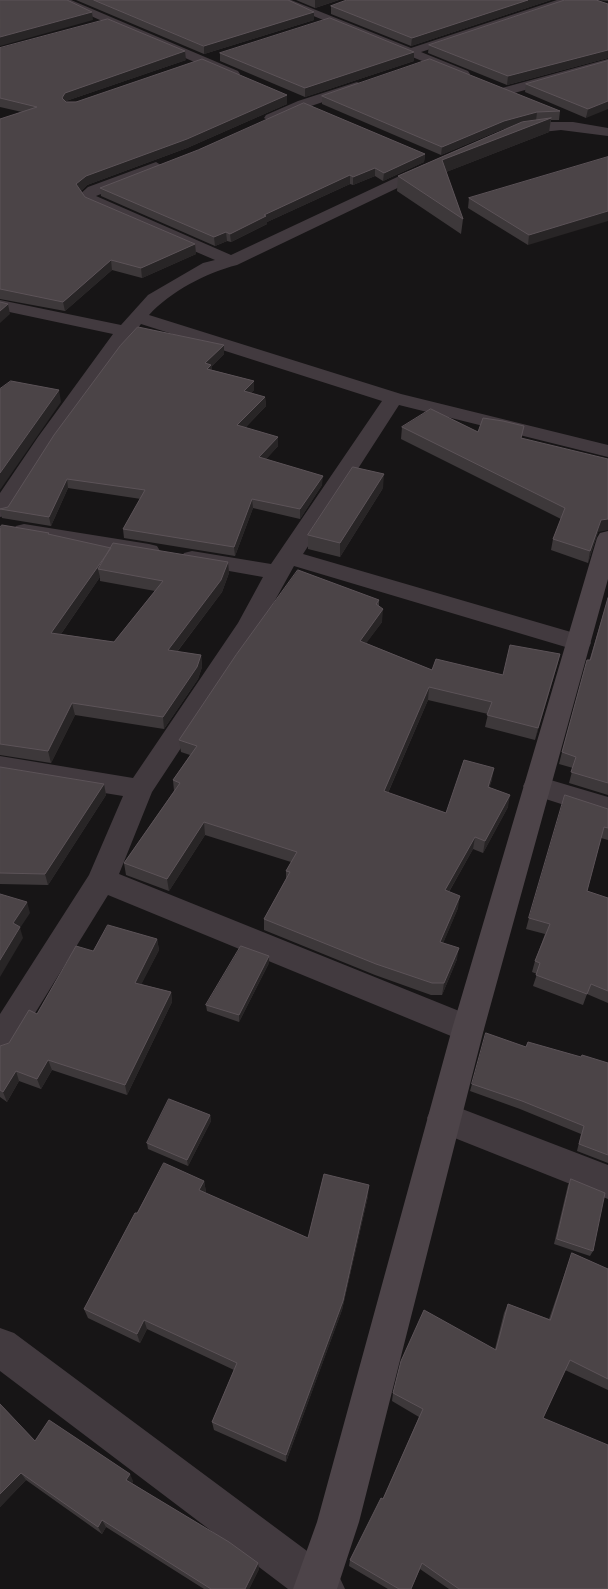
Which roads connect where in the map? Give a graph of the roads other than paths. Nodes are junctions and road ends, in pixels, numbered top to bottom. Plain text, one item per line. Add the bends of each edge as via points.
1 (61, 0) edge
2 (281, 0) edge
3 (569, 0) edge
4 (110, 21) junction
5 (92, 26) edge
6 (220, 55) edge
7 (411, 60) junction
8 (202, 61) junction
9 (608, 62) edge
10 (183, 68) edge
11 (472, 78) edge
12 (244, 79) edge
13 (376, 79) edge
14 (286, 97) edge
15 (524, 99) edge
16 (303, 104) junction
17 (322, 112) edge
18 (560, 113) edge
19 (261, 123) edge
20 (606, 132) edge
21 (496, 139) edge
22 (423, 154) edge
23 (166, 163) edge
24 (231, 261) junction
25 (0, 305) edge
26 (131, 324) junction
27 (394, 398) junction
28 (608, 451) edge
29 (3, 498) edge
30 (0, 527) edge
31 (608, 538) edge
32 (283, 565) junction
33 (604, 574) edge
34 (579, 643) junction
35 (0, 766) edge
36 (537, 786) junction
37 (140, 788) junction
38 (608, 808) edge
39 (102, 880) junction
40 (468, 1030) junction
41 (0, 1042) edge
42 (444, 1118) junction
43 (608, 1182) edge
44 (0, 1347) edge
45 (318, 1588) edge

1 - 4 street
2 - 7 street via 314,20 331,14
3 - 7 street
4 - 5 street
4 - 8 street
6 - 8 street
7 - 11 street via 430,61
8 - 10 street
8 - 12 street
9 - 15 street via 502,90
13 - 16 street
14 - 16 street
16 - 17 street
16 - 19 street
18 - 20 street
20 - 21 street via 537,126
22 - 24 street via 441,162
23 - 24 street via 87,195 93,202
24 - 26 street via 209,267 182,281 154,299
25 - 26 street
26 - 27 street
26 - 29 street
27 - 28 street
27 - 32 street
30 - 32 street
31 - 33 main road
32 - 34 street
32 - 37 street via 249,625
33 - 34 main road
34 - 36 main road
35 - 37 street
36 - 38 street
36 - 40 main road
37 - 39 street
39 - 40 street
39 - 41 street
40 - 42 main road
42 - 43 street
42 - 45 main road
44 - 45 street

